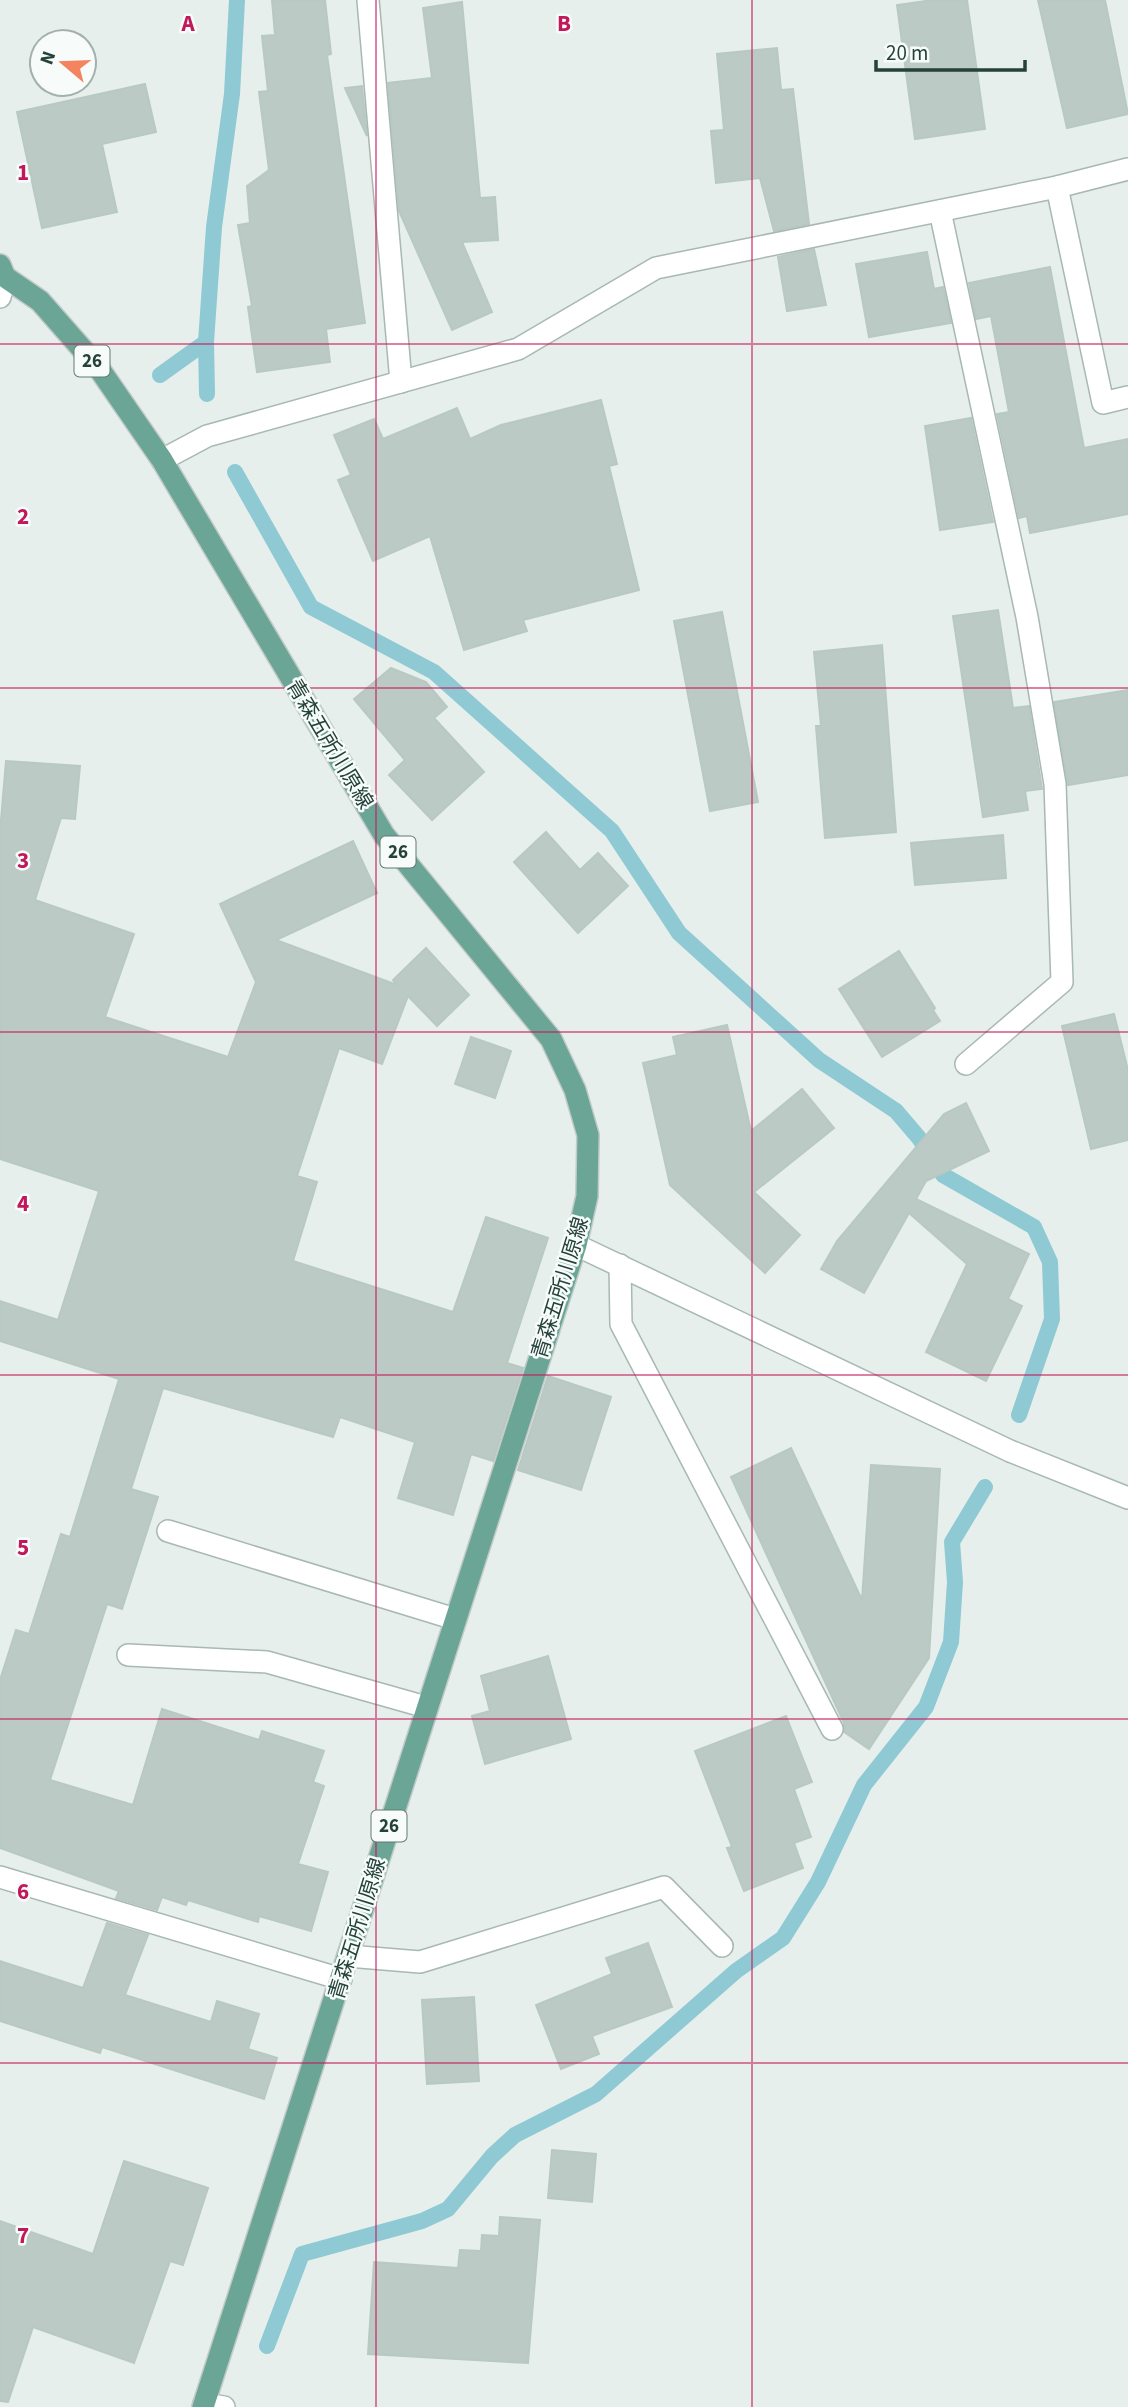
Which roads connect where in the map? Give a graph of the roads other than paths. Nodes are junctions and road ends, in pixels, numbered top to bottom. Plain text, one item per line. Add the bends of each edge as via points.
1 (368, 0) edge
2 (1128, 169) edge
3 (1057, 187) junction
4 (940, 211) junction
5 (2, 280) edge
6 (401, 382) junction
7 (1128, 397) edge
8 (162, 460) junction
9 (966, 1064) dead end
10 (576, 1245) junction
11 (620, 1265) junction
12 (1128, 1498) edge
13 (168, 1531) dead end
14 (455, 1619) junction
15 (128, 1655) dead end
16 (426, 1707) junction
17 (831, 1729) dead end
18 (0, 1877) edge
19 (722, 1946) dead end
20 (348, 1956) junction
21 (341, 1979) junction
22 (211, 2406) edge

1 - 6 street
2 - 3 street
3 - 4 street
3 - 7 street via 1104,403
4 - 6 street via 656,268 518,349
4 - 9 street via 1027,617 1055,784 1062,982
5 - 8 main road, 青森五所川原線 / 26 via 40,301 98,367
6 - 8 street via 207,436
8 - 10 main road, 青森五所川原線 / 26 via 384,835 551,1039 575,1090 588,1135 587,1196
10 - 11 street
10 - 14 main road, 青森五所川原線 / 26
11 - 12 street via 1010,1451
11 - 17 street via 621,1324
13 - 14 street
14 - 16 main road, 青森五所川原線 / 26
15 - 16 street via 267,1662
16 - 20 main road, 青森五所川原線 / 26
18 - 21 street
19 - 20 street via 664,1887 420,1962
20 - 21 main road, 青森五所川原線 / 26
21 - 22 main road, 青森五所川原線 / 26

